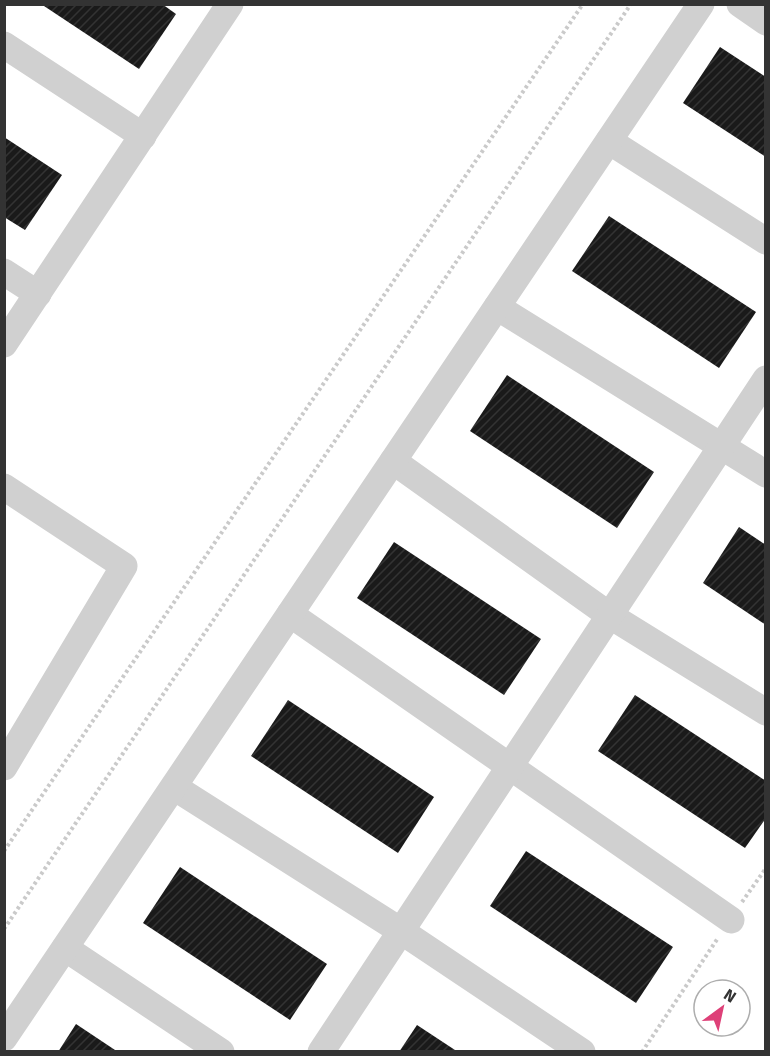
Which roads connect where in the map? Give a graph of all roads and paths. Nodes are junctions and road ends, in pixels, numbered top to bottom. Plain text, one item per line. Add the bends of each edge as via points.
1 (230, 4) edge
2 (583, 4) edge
3 (631, 4) edge
4 (701, 4) edge
5 (740, 4) edge
6 (765, 22) edge
7 (4, 45) edge
8 (143, 136) junction
9 (609, 141) junction
10 (765, 241) edge
11 (4, 272) edge
12 (38, 294) junction
13 (497, 307) junction
14 (4, 344) edge
15 (765, 379) edge
16 (721, 446) junction
17 (393, 461) junction
18 (765, 474) edge
19 (4, 487) edge
20 (290, 614) junction
21 (609, 615) junction
22 (765, 712) edge
23 (510, 766) junction
24 (4, 767) edge
25 (174, 787) junction
26 (4, 851) edge
27 (765, 868) edge
28 (731, 920) junction
29 (4, 929) edge
30 (400, 931) junction
31 (65, 948) junction
32 (4, 1038) edge
33 (221, 1052) edge
34 (321, 1052) edge
35 (582, 1052) edge
36 (642, 1052) edge

1 - 8 lane
2 - 26 path
3 - 29 path
4 - 9 lane
5 - 6 lane
7 - 8 lane
8 - 12 lane
9 - 10 lane
9 - 13 lane
11 - 12 lane
12 - 14 lane
13 - 16 lane
13 - 17 lane
15 - 16 lane
16 - 18 lane
16 - 21 lane
17 - 20 lane
17 - 21 lane
19 - 24 lane via 124,566
20 - 23 lane
20 - 25 lane
21 - 22 lane
21 - 23 lane
23 - 28 lane
23 - 30 lane
25 - 30 lane
25 - 31 lane
27 - 28 path
28 - 36 path
30 - 34 lane
30 - 35 lane
31 - 32 lane
31 - 33 lane

